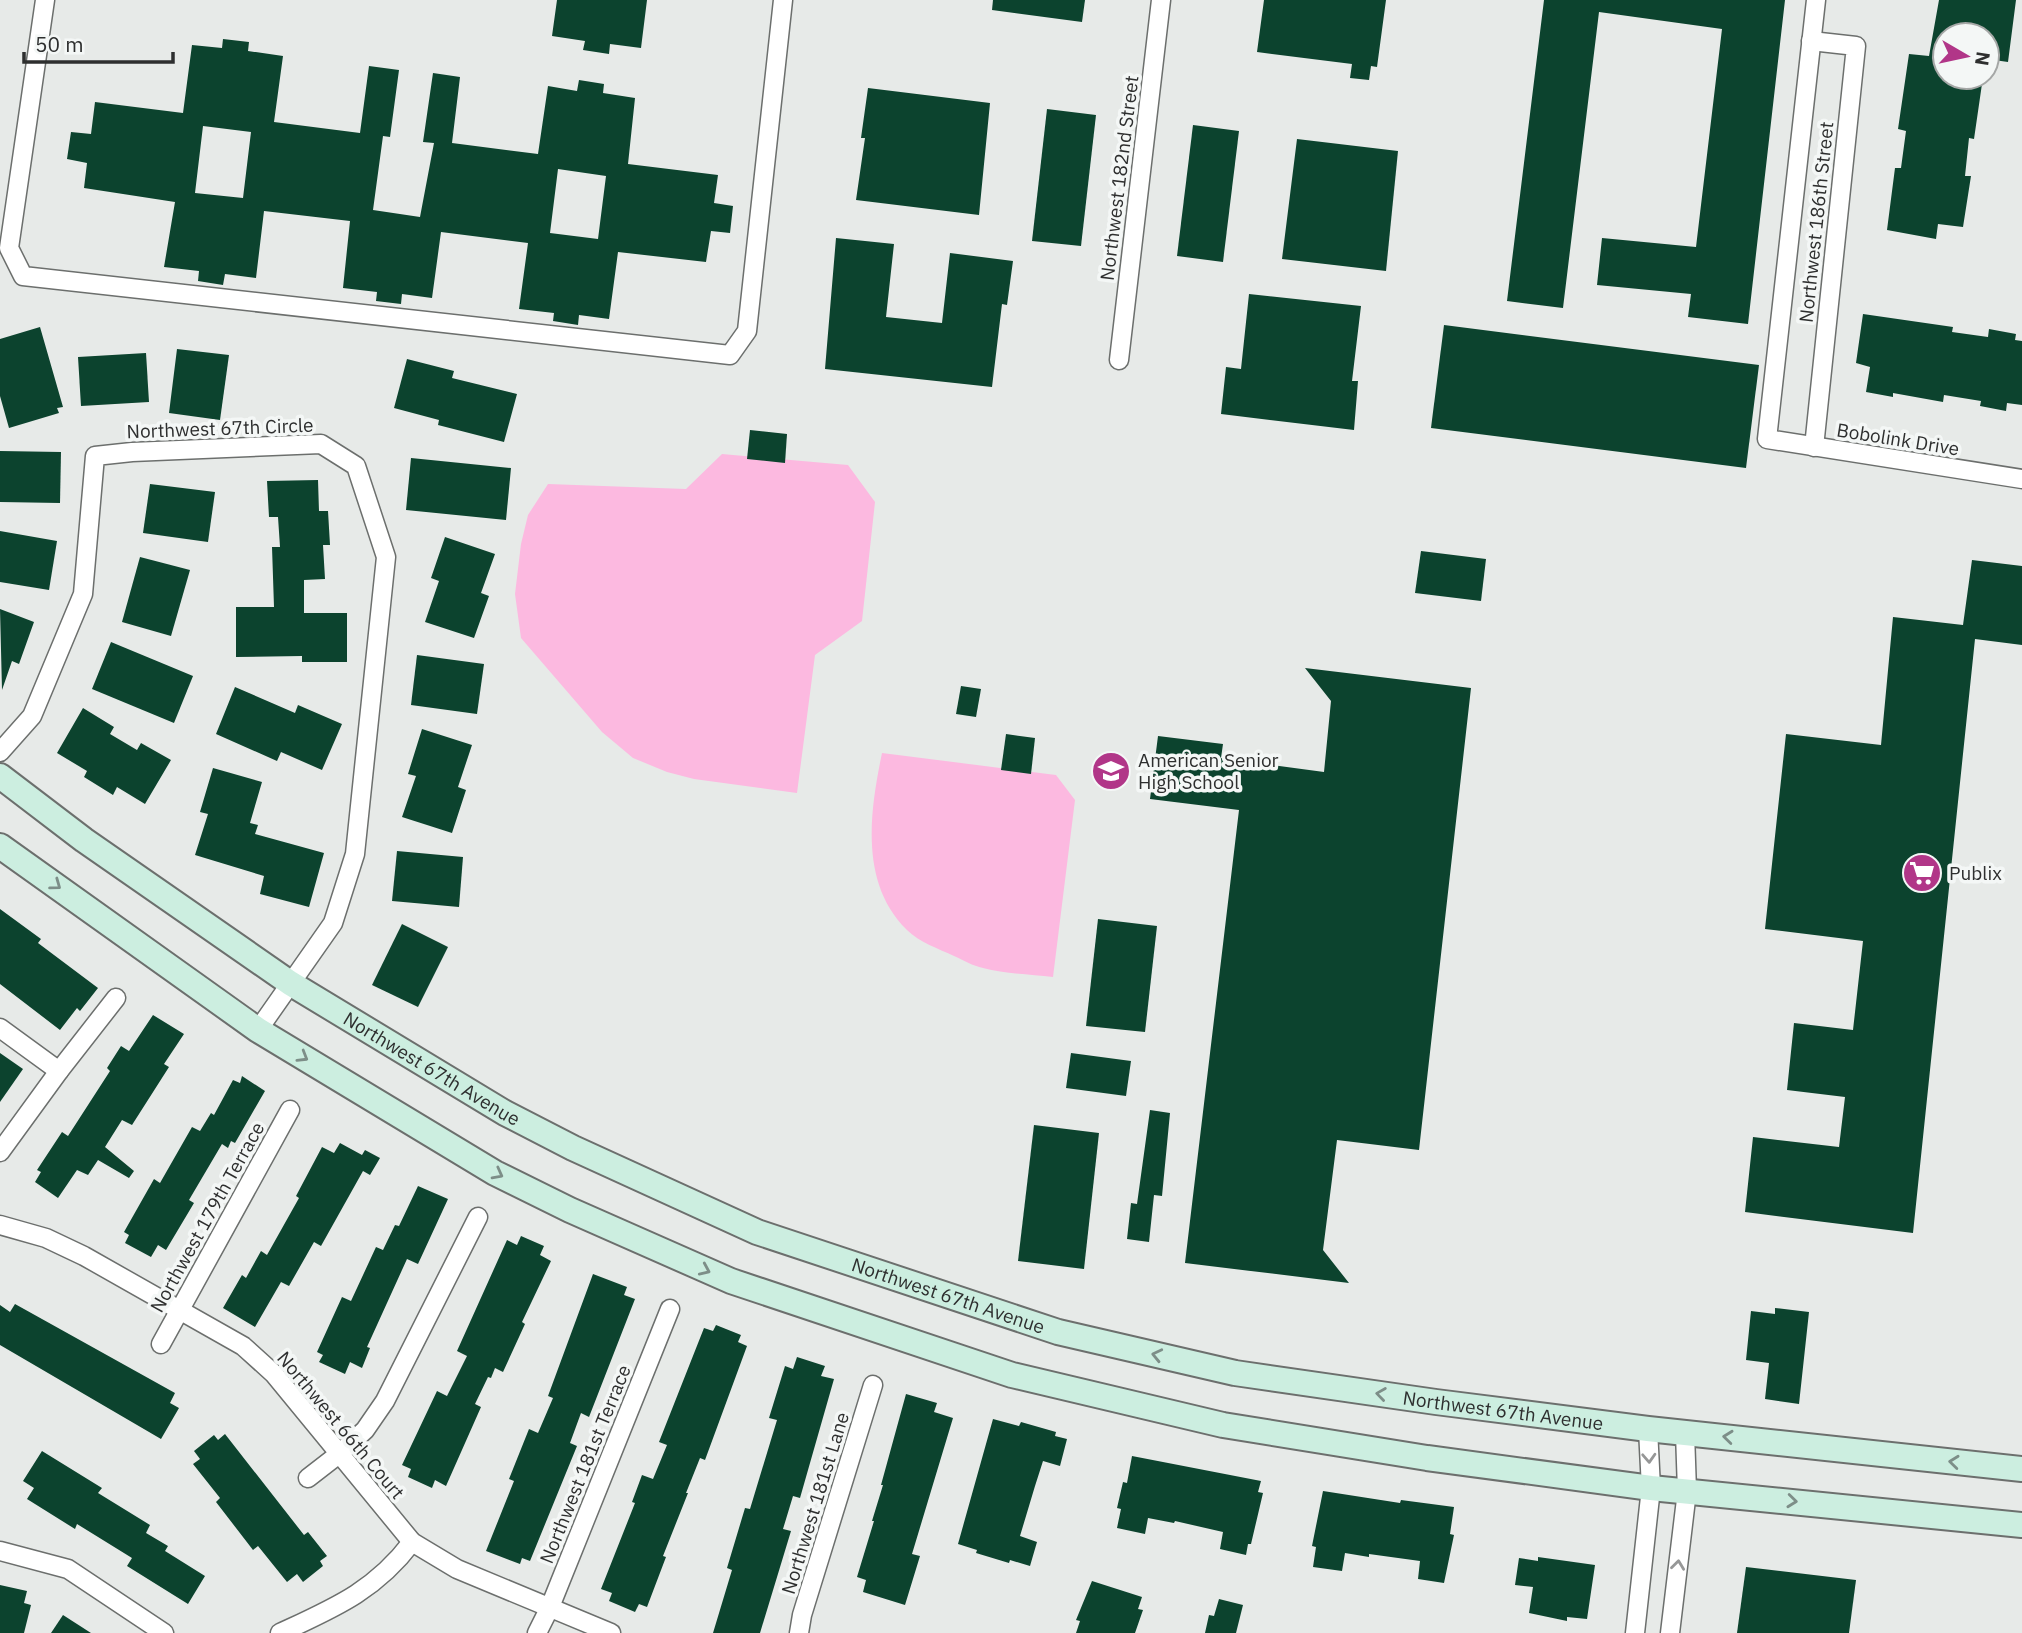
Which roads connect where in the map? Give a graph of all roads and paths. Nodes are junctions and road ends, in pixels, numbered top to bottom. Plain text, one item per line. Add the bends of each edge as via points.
1 (45, 0) edge
2 (783, 0) edge
3 (1161, 0) edge
4 (1816, 0) edge
5 (1811, 41) junction
6 (1119, 360) dead end
7 (1768, 439) joint
8 (1814, 447) junction
9 (2022, 479) edge
10 (0, 752) edge
11 (0, 776) edge
12 (0, 846) edge
13 (290, 983) junction
14 (116, 998) dead end
15 (0, 1028) edge
16 (258, 1030) junction
17 (59, 1071) junction
18 (290, 1110) dead end
19 (0, 1152) edge
20 (478, 1217) dead end
21 (0, 1224) edge
22 (181, 1309) junction
23 (670, 1310) dead end
24 (161, 1344) dead end
25 (873, 1385) dead end
26 (1648, 1429) junction
27 (1685, 1433) junction
28 (339, 1454) junction
29 (2022, 1469) edge
30 (308, 1478) dead end
31 (1651, 1488) junction
32 (1687, 1491) junction
33 (2022, 1525) edge
34 (412, 1542) junction
35 (0, 1551) edge
36 (550, 1607) junction
37 (164, 1633) edge
38 (280, 1633) edge
39 (537, 1633) edge
40 (611, 1633) edge
41 (799, 1633) edge
42 (1635, 1633) edge
43 (1670, 1633) edge

1 - 2 street via 9,248 23,276 730,355 747,331
3 - 6 street, Northwest 182nd Street
4 - 5 street, Northwest 186th Street
5 - 7 street, Northwest 186th Street
5 - 8 street, Northwest 186th Street via 1856,46
7 - 8 street, Bobolink Drive
8 - 9 street, Bobolink Drive
10 - 13 street, Northwest 67th Circle via 32,716 83,594 95,456 321,444 356,466 386,557 355,854 333,923
11 - 13 main road, Northwest 67th Avenue
12 -> 16 main road
13 - 16 street, Northwest 67th Circle
26 -> 13 main road, Northwest 67th Avenue via 1235,1373 1058,1332 757,1232 585,1154 505,1113
14 - 17 street
15 - 17 street
16 -> 31 main road via 495,1173 570,1210 731,1282 1012,1375 1223,1425
17 - 19 street
18 - 22 street, Northwest 179th Terrace
20 - 28 street via 385,1401 365,1430
21 - 22 street, Northwest 66th Court via 74,1251
22 - 24 street, Northwest 179th Terrace
22 - 28 street, Northwest 66th Court via 243,1346 274,1374
23 - 36 street, Northwest 181st Terrace
25 - 41 street, Northwest 181st Lane
26 - 27 main road, Northwest 67th Avenue
26 -> 31 street
29 -> 27 main road, Northwest 67th Avenue
27 - 32 street
28 - 30 street
28 - 34 street, Northwest 66th Court
31 - 32 main road
31 - 42 street
32 -> 33 main road
43 -> 32 street
34 - 36 street, Northwest 66th Court via 457,1569
34 - 38 street via 381,1577 343,1605
35 - 37 street via 68,1569
36 - 39 street, Northwest 181st Terrace
36 - 40 street, Northwest 66th Court

